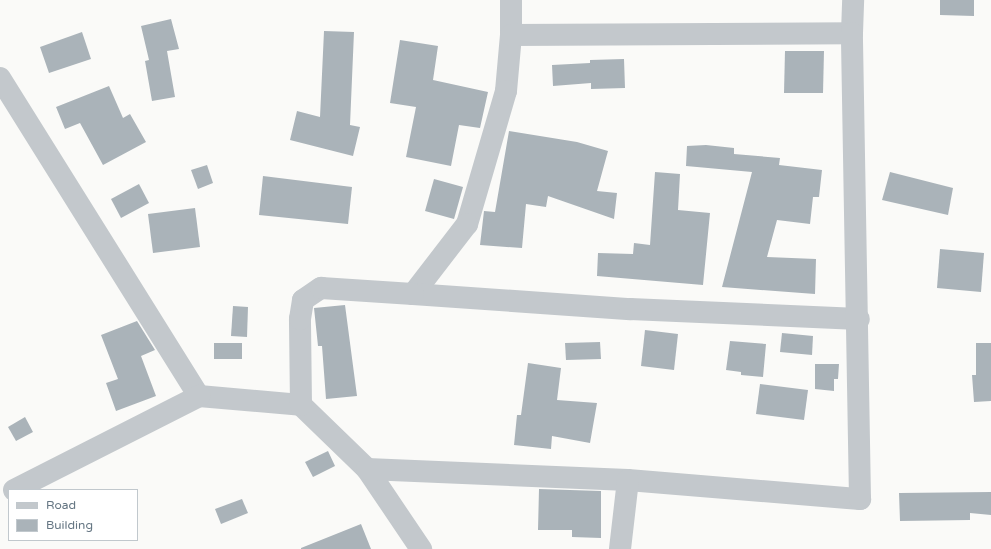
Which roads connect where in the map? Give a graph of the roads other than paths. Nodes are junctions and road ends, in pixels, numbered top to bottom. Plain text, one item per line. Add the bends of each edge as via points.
1 (511, 0) edge
2 (853, 0) edge
3 (852, 33) junction
4 (511, 35) junction
5 (0, 78) edge
6 (413, 294) junction
7 (859, 319) junction
8 (199, 396) junction
9 (301, 405) junction
10 (367, 468) junction
11 (628, 480) junction
12 (16, 489) edge
13 (421, 549) edge
14 (620, 549) edge

1 - 4 street
2 - 3 street
3 - 4 street
3 - 7 street
4 - 6 street via 506,90 466,224
5 - 8 street
6 - 7 street via 630,309
6 - 9 street via 322,288 303,300 300,319
7 - 11 street via 860,499
8 - 9 street
8 - 12 street
9 - 10 street
10 - 11 street
10 - 13 street
11 - 14 street

